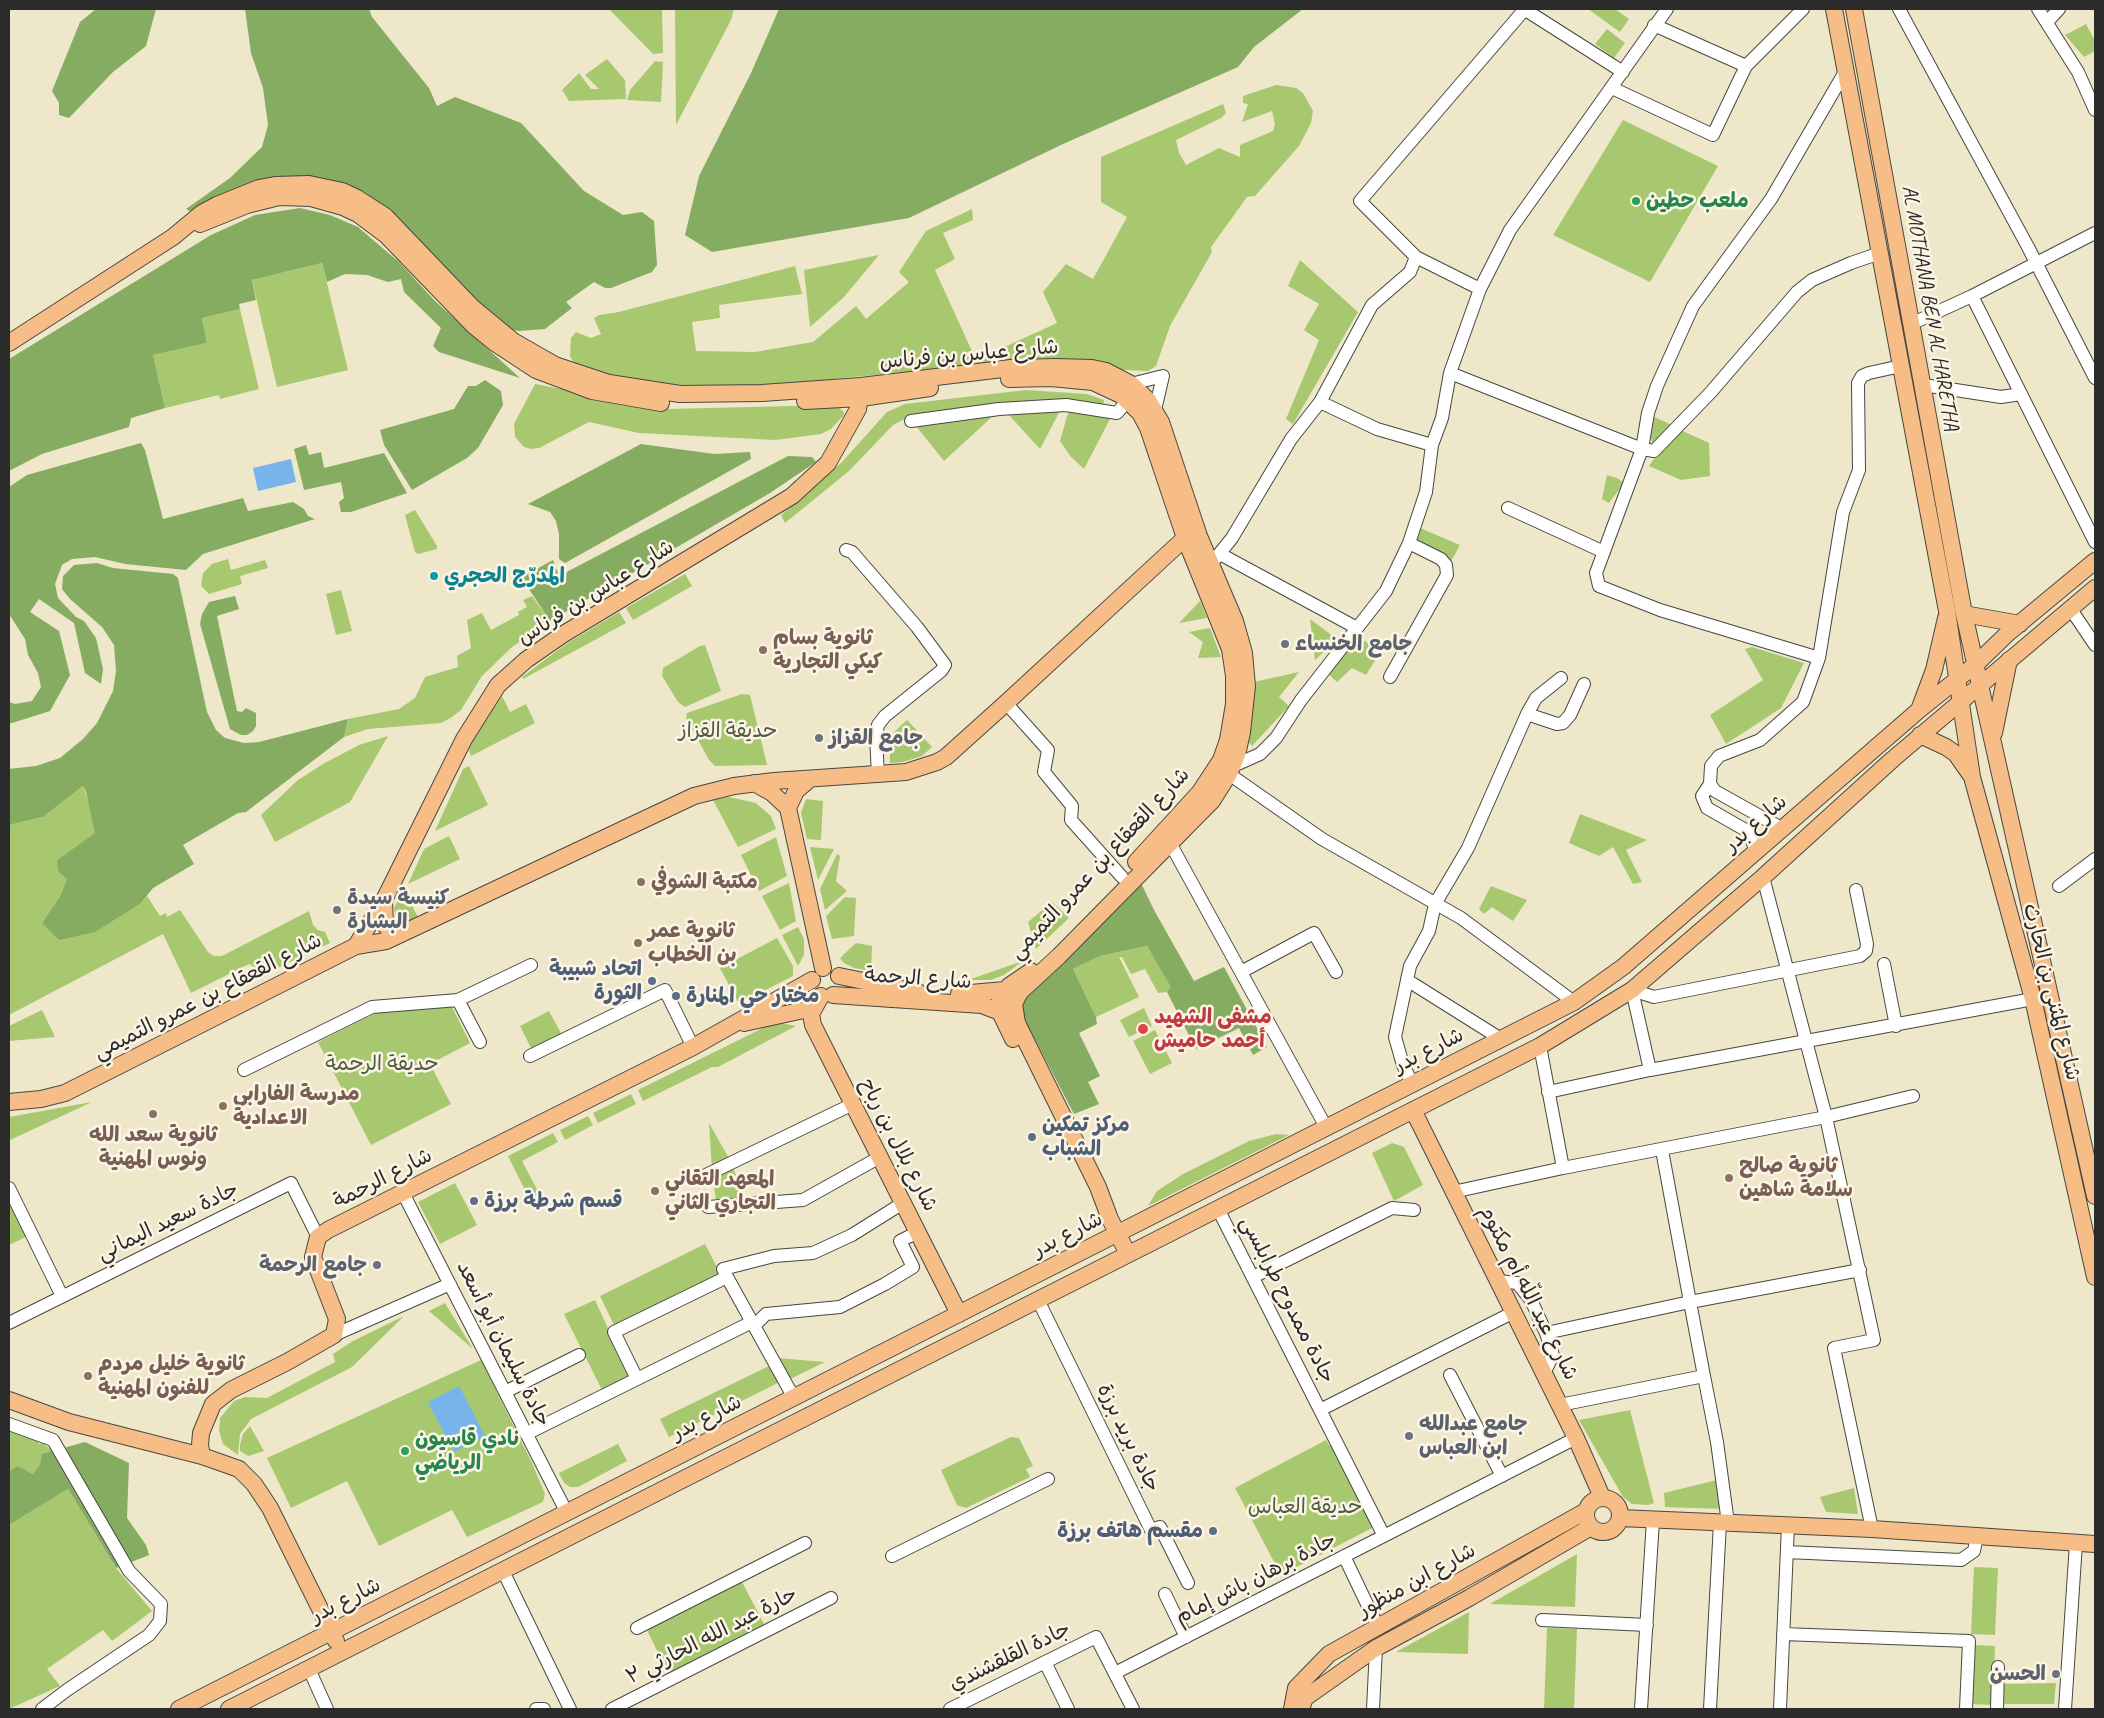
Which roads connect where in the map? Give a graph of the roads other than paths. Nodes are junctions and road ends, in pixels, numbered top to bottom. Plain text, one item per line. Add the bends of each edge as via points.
1 (1525, 9) edge
2 (1667, 9) edge
3 (1803, 9) edge
4 (1834, 9) edge
5 (1854, 9) edge
6 (1899, 9) edge
7 (2038, 9) edge
8 (2059, 9) edge
9 (2048, 21) junction
10 (1654, 25) junction
11 (1746, 66) junction
12 (1846, 70) junction
13 (1623, 72) junction
14 (1612, 88) junction
15 (2094, 104) edge
16 (2095, 233) edge
17 (1880, 253) junction
18 (1416, 257) junction
19 (2036, 263) junction
20 (1480, 289) junction
21 (1972, 296) junction
22 (1911, 324) junction
23 (9, 344) edge
24 (1901, 366) junction
25 (1450, 373) junction
26 (2095, 378) edge
27 (1923, 385) junction
28 (861, 392) junction
29 (1127, 393) junction
30 (2021, 394) junction
31 (1320, 402) junction
32 (1150, 415) junction
33 (911, 421) dead end
34 (1432, 445) junction
35 (1642, 449) junction
36 (1508, 508) dead end
37 (1192, 537) junction
38 (2095, 542) edge
39 (1410, 543) junction
40 (846, 550) dead end
41 (1604, 552) junction
42 (1215, 559) junction
43 (2095, 562) edge
44 (2095, 588) edge
45 (2070, 608) junction
46 (1947, 611) junction
47 (1964, 614) junction
48 (2020, 624) junction
49 (1357, 628) junction
50 (2095, 645) edge
51 (1819, 658) junction
52 (2009, 660) junction
53 (1975, 665) junction
54 (1390, 677) dead end
55 (1561, 678) dead end
56 (1958, 679) junction
57 (1584, 684) dead end
58 (1981, 685) junction
59 (1960, 702) junction
60 (1006, 703) junction
61 (1919, 710) junction
62 (1527, 714) junction
63 (1920, 735) junction
64 (1882, 744) junction
65 (1992, 746) junction
66 (1893, 759) junction
67 (1231, 770) junction
68 (878, 775) junction
69 (1972, 777) junction
70 (810, 779) junction
71 (754, 783) junction
72 (1710, 784) junction
73 (788, 808) junction
74 (1782, 829) junction
75 (1170, 843) junction
76 (1756, 852) junction
77 (2095, 859) edge
78 (1122, 877) junction
79 (1763, 877) junction
80 (2059, 886) dead end
81 (1856, 890) dead end
82 (384, 900) junction
83 (1435, 904) junction
84 (401, 933) junction
85 (356, 946) junction
86 (1884, 964) dead end
87 (531, 965) dead end
88 (1787, 970) junction
89 (1241, 972) junction
90 (1336, 972) dead end
91 (817, 974) junction
92 (839, 976) junction
93 (1407, 980) junction
94 (1632, 990) junction
95 (2032, 999) junction
96 (458, 1000) junction
97 (822, 1000) junction
98 (1574, 1002) junction
99 (1009, 1003) junction
100 (732, 1025) junction
101 (1896, 1026) junction
102 (1500, 1039) junction
103 (1807, 1041) junction
104 (480, 1042) dead end
105 (1540, 1046) junction
106 (693, 1047) junction
107 (530, 1056) dead end
108 (244, 1070) dead end
109 (1650, 1070) junction
110 (1412, 1083) junction
111 (1548, 1092) junction
112 (1913, 1096) dead end
113 (9, 1102) edge
114 (853, 1104) junction
115 (1413, 1110) junction
116 (1826, 1117) junction
117 (1326, 1127) junction
118 (1662, 1150) junction
119 (880, 1157) junction
120 (1563, 1168) junction
121 (706, 1175) dead end
122 (9, 1188) edge
123 (1453, 1192) junction
124 (403, 1193) junction
125 (2095, 1196) edge
126 (903, 1203) junction
127 (708, 1207) dead end
128 (1218, 1209) junction
129 (1414, 1210) dead end
130 (918, 1232) junction
131 (1117, 1234) junction
132 (318, 1237) junction
133 (1128, 1254) junction
134 (1860, 1270) junction
135 (727, 1277) junction
136 (1253, 1277) junction
137 (2095, 1277) edge
138 (1498, 1281) junction
139 (450, 1284) junction
140 (62, 1296) junction
141 (1038, 1300) junction
142 (1690, 1302) junction
143 (1514, 1312) junction
144 (959, 1314) junction
145 (9, 1323) edge
146 (753, 1324) junction
147 (1546, 1333) junction
148 (334, 1335) junction
149 (579, 1355) dead end
150 (1544, 1373) junction
151 (1450, 1375) dead end
152 (1704, 1376) junction
153 (637, 1380) junction
154 (505, 1392) junction
155 (794, 1398) junction
156 (9, 1400) edge
157 (1560, 1405) junction
158 (1320, 1410) junction
159 (9, 1424) edge
160 (526, 1434) junction
161 (1576, 1438) junction
162 (202, 1456) junction
163 (1502, 1476) junction
164 (1048, 1478) dead end
165 (1602, 1497) junction
166 (1586, 1511) junction
167 (566, 1513) junction
168 (1620, 1518) junction
169 (1653, 1520) junction
170 (1724, 1523) junction
171 (1788, 1525) junction
172 (1591, 1527) junction
173 (1872, 1528) junction
174 (1384, 1536) junction
175 (1977, 1536) junction
176 (804, 1543) dead end
177 (2076, 1543) junction
178 (2095, 1544) edge
179 (1787, 1552) junction
180 (892, 1556) dead end
181 (1344, 1556) junction
182 (503, 1571) junction
183 (1188, 1583) dead end
184 (1165, 1594) dead end
185 (831, 1598) dead end
186 (1542, 1620) dead end
187 (1646, 1625) junction
188 (1378, 1626) junction
189 (637, 1628) dead end
190 (331, 1632) junction
191 (1784, 1634) junction
192 (1186, 1637) junction
193 (1376, 1648) junction
194 (342, 1652) junction
195 (1045, 1662) junction
196 (1998, 1667) dead end
197 (309, 1669) junction
198 (1114, 1673) junction
199 (42, 1709) edge
200 (179, 1709) edge
201 (229, 1709) edge
202 (327, 1709) edge
203 (536, 1709) edge
204 (544, 1709) edge
205 (570, 1709) edge
206 (612, 1709) edge
207 (950, 1709) edge
208 (1068, 1709) edge
209 (1133, 1709) edge
210 (1292, 1709) edge
211 (1300, 1709) edge
212 (1373, 1709) edge
213 (1641, 1709) edge
214 (1710, 1709) edge
215 (1780, 1709) edge
216 (1966, 1709) edge
217 (1997, 1709) edge
218 (2065, 1709) edge

1 - 13 street
1 - 18 street via 1360,201
2 - 10 street
3 - 11 street
4 - 12 main road
5 - 22 main road, AL MOTHANA BEN AL HARETHA
6 - 19 street
7 - 9 street
8 - 9 street
9 - 15 street
10 - 11 street
10 - 13 street
11 - 14 street via 1713,135
12 - 17 main road
12 - 35 street via 1771,199 1693,306 1657,386 1648,413
13 - 14 street
14 - 20 street via 1510,230
16 - 19 street
17 - 24 main road
17 - 35 street via 1812,280 1797,292 1711,392 1654,451
18 - 20 street
18 - 31 street via 1410,272 1372,305
19 - 21 street
19 - 26 street
20 - 25 street
21 - 22 street
21 - 30 street
22 - 27 main road, AL MOTHANA BEN AL HARETHA
23 - 28 main road via 180,232 247,205 279,197 311,198 358,214 386,235 473,325 495,343 592,391 660,403 754,404
24 - 46 main road
24 - 51 street via 1869,373 1858,383 1859,470 1843,512
25 - 34 street via 1442,418
25 - 35 street
27 - 30 street via 2001,397
27 - 47 main road, AL MOTHANA BEN AL HARETHA
28 - 29 main road, شارع عباس بن فرناس via 1023,378 1093,382
28 - 82 main road, شارع عباس بن فرناس via 852,421 828,463 792,496 562,635 498,685 464,738
29 - 32 main road, شارع عباس بن فرناس
29 - 32 street via 1163,376
29 - 33 street via 1117,413 1066,405
30 - 38 street
31 - 34 street via 1377,429
31 - 42 street via 1291,439 1232,538
32 - 37 main road, شارع عباس بن فرناس via 1161,422
34 - 39 street via 1426,492
35 - 41 street
36 - 41 street
37 - 42 main road, شارع القعقاع بن عمرو التميمي
37 - 60 main road, شارع القعقاع بن عمرو التميمي
37 - 78 main road, شارع القعقاع بن عمرو التميمي via 1230,649 1234,676 1233,717 1225,750 1210,779
39 - 49 street via 1386,591
39 - 54 street via 1441,559 1446,565 1446,575
40 - 68 street via 852,552 945,665 878,725
41 - 51 street via 1596,573 1599,586 1660,610
42 - 49 street
42 - 67 main road, شارع القعقاع بن عمرو التميمي via 1246,669 1244,719
43 - 48 main road, شارع بدر
44 - 45 main road, شارع بدر
45 - 50 street
45 - 52 main road, شارع بدر
46 - 56 main road
46 - 61 main road via 1934,670
47 - 48 main road
47 - 53 main road, AL MOTHANA BEN AL HARETHA
48 - 53 main road, شارع بدر
49 - 67 street via 1276,738 1260,754
51 - 72 street via 1803,702 1760,740 1719,756 1711,766
52 - 58 main road, شارع بدر
52 - 65 main road
53 - 56 main road, شارع بدر
53 - 58 main road, AL MOTHANA BEN AL HARETHA
55 - 62 street via 1536,698
56 - 59 main road
56 - 61 main road, شارع بدر
57 - 62 street via 1563,724
58 - 59 main road, شارع بدر
58 - 65 main road, شارع المثنى بن الحارث
59 - 63 main road, شارع بدر
59 - 69 main road
60 - 68 main road, شارع القعقاع بن عمرو التميمي via 944,758 916,770
60 - 78 street via 1048,750 1044,772 1071,804 1072,821
61 - 64 main road, شارع بدر
62 - 83 street via 1468,848
63 - 66 main road, شارع بدر
63 - 69 main road via 1956,754
64 - 66 main road
64 - 74 main road, شارع بدر
65 - 125 main road, شارع المثنى بن الحارث
66 - 79 main road, شارع بدر
67 - 75 main road, شارع القعقاع بن عمرو التميمي via 1212,801
67 - 83 street via 1322,838
68 - 70 main road, شارع القعقاع بن عمرو التميمي
69 - 95 main road, شارع المثنى بن الحارث
70 - 71 main road, شارع القعقاع بن عمرو التميمي
70 - 73 main road via 796,791
71 - 73 main road via 772,793
71 - 84 main road, شارع القعقاع بن عمرو التميمي via 694,796
72 - 74 street via 1715,791
72 - 76 street via 1702,796 1707,808 1749,832
73 - 91 main road
74 - 76 main road, شارع بدر
75 - 89 street
75 - 99 main road, شارع القعقاع بن عمرو التميمي
76 - 98 main road, شارع بدر via 1623,967
77 - 80 street
78 - 99 main road, شارع القعقاع بن عمرو التميمي via 1031,971
79 - 88 street
79 - 94 main road, شارع بدر
81 - 88 street via 1866,951 1860,956
82 - 84 main road via 385,925 392,933
82 - 85 main road, شارع عباس بن فرناس
83 - 93 street via 1429,931 1414,956
83 - 98 street via 1461,918
84 - 85 main road, شارع القعقاع بن عمرو التميمي via 386,941
85 - 113 main road, شارع القعقاع بن عمرو التميمي via 65,1093
86 - 101 street
87 - 96 street
88 - 94 street via 1654,997
88 - 103 street
89 - 90 street via 1314,933
89 - 117 street
91 - 92 main road via 830,968
91 - 97 main road via 814,989
91 - 100 main road, شارع الرحمة
92 - 97 main road via 839,989
92 - 99 main road, شارع الرحمة via 929,993 971,994
93 - 102 street
93 - 110 street via 1396,1037 1403,1065
94 - 105 main road, شارع بدر
94 - 109 street
95 - 101 street
95 - 137 main road, شارع المثنى بن الحارث
96 - 104 street
96 - 108 street via 372,1007
97 - 99 main road, شارع الرحمة
97 - 100 main road, شارع الرحمة
97 - 114 main road, شارع بلال بن رباح via 812,1022
98 - 102 main road, شارع بدر
99 - 131 main road via 1104,1199
100 - 106 main road, شارع الرحمة
101 - 103 street
102 - 110 main road, شارع بدر
103 - 109 street
103 - 116 street
105 - 111 street
105 - 115 main road, شارع بدر
106 - 107 street via 665,990
106 - 124 main road, شارع الرحمة
109 - 111 street
110 - 117 main road, شارع بدر
111 - 120 street
112 - 116 street
114 - 119 main road, شارع بلال بن رباح
114 - 121 street
115 - 123 main road, شارع عبد اللّه أم مكتوم
115 - 128 main road, شارع بدر
116 - 118 street
116 - 134 street
117 - 131 main road, شارع بدر
118 - 120 street
118 - 142 street
119 - 126 main road, شارع بلال بن رباح
119 - 127 street via 803,1200
120 - 123 street
122 - 140 street
123 - 138 main road, شارع عبد اللّه أم مكتوم
124 - 132 main road, شارع الرحمة
124 - 139 street, جادة سليمان أبو أسعد
126 - 130 main road, شارع بلال بن رباح
126 - 135 street via 852,1235 813,1253 774,1256 723,1269
128 - 133 main road, شارع بدر
128 - 136 street, جادة ممدوح طرابلسي
129 - 136 street via 1392,1208
130 - 144 main road, شارع بلال بن رباح
130 - 146 street via 900,1241 912,1267 885,1284 840,1307 766,1314
131 - 133 main road
131 - 144 main road, شارع بدر
132 - 140 street, جادة سعيد اليماني via 291,1183
132 - 148 main road, شارع الرحمة via 313,1257 337,1319
133 - 141 main road, شارع بدر
134 - 142 street
134 - 173 street via 1874,1340 1834,1348
135 - 146 street
135 - 153 street via 614,1332
136 - 158 street, جادة ممدوح طرابلسي
138 - 143 main road, شارع عبد اللّه أم مكتوم
138 - 147 street via 1518,1283 1531,1300
139 - 148 street
139 - 154 street, جادة سليمان أبو أسعد
140 - 145 street, جادة سعيد اليماني
141 - 182 main road, شارع بدر
141 - 183 street, جادة بريد برزة via 1151,1530 1160,1526
142 - 147 street
142 - 152 street
143 - 150 main road, شارع عبد اللّه أم مكتوم
143 - 158 street
144 - 155 main road, شارع بدر
146 - 153 street
146 - 155 street
147 - 150 street via 1553,1356
148 - 162 main road via 231,1390 213,1404 201,1433
149 - 154 street
150 - 157 main road, شارع عبد اللّه أم مكتوم
151 - 163 street
152 - 157 street
152 - 170 street via 1717,1442
153 - 160 street
154 - 160 street, جادة سليمان أبو أسعد
155 - 167 main road, شارع بدر
156 - 162 main road via 69,1422
157 - 161 main road, شارع عبد اللّه أم مكتوم
158 - 174 street, جادة ممدوح طرابلسي
159 - 199 street via 53,1440 130,1571 161,1604 160,1621 149,1635
160 - 167 street, جادة سليمان أبو أسعد
161 - 163 street, جادة برهان باش إمام
161 - 165 main road, شارع عبد اللّه أم مكتوم
162 - 190 main road via 239,1469 254,1484 270,1508
163 - 174 street, جادة برهان باش إمام
164 - 180 street
165 - 166 main road via 1592,1501
165 - 168 main road via 1616,1504
166 - 172 main road
166 - 188 main road, شارع ابن منظور
167 - 190 main road, شارع بدر
168 - 169 main road
168 - 172 main road via 1615,1527 1605,1532
169 - 170 main road
169 - 187 street
170 - 171 main road
170 - 214 street
171 - 173 main road
171 - 179 street
172 - 193 main road, شارع ابن منظور
173 - 175 main road
174 - 181 street, جادة برهان باش إمام
175 - 177 main road
175 - 179 street via 1974,1551 1961,1560
176 - 189 street
177 - 178 main road
177 - 218 street
179 - 191 street
181 - 188 street
181 - 192 street, جادة برهان باش إمام
182 - 194 main road, شارع بدر
182 - 205 street
184 - 192 street
185 - 206 street, حارة عبد الله الحارثي ٣
186 - 187 street
187 - 213 street
188 - 210 main road, شارع ابن منظور via 1329,1654 1296,1688
190 - 194 main road
190 - 200 main road, شارع بدر
191 - 215 street
191 - 216 street via 1968,1641
192 - 198 street, جادة برهان باش إمام
193 - 211 main road, شارع ابن منظور via 1305,1698
193 - 212 street
194 - 197 main road, شارع بدر
195 - 198 street, جادة القلقشندي via 1096,1637
195 - 207 street, جادة القلقشندي
195 - 208 street
196 - 217 street
197 - 201 main road, شارع بدر
197 - 202 street
198 - 209 street, جادة القلقشندي
203 - 204 street

